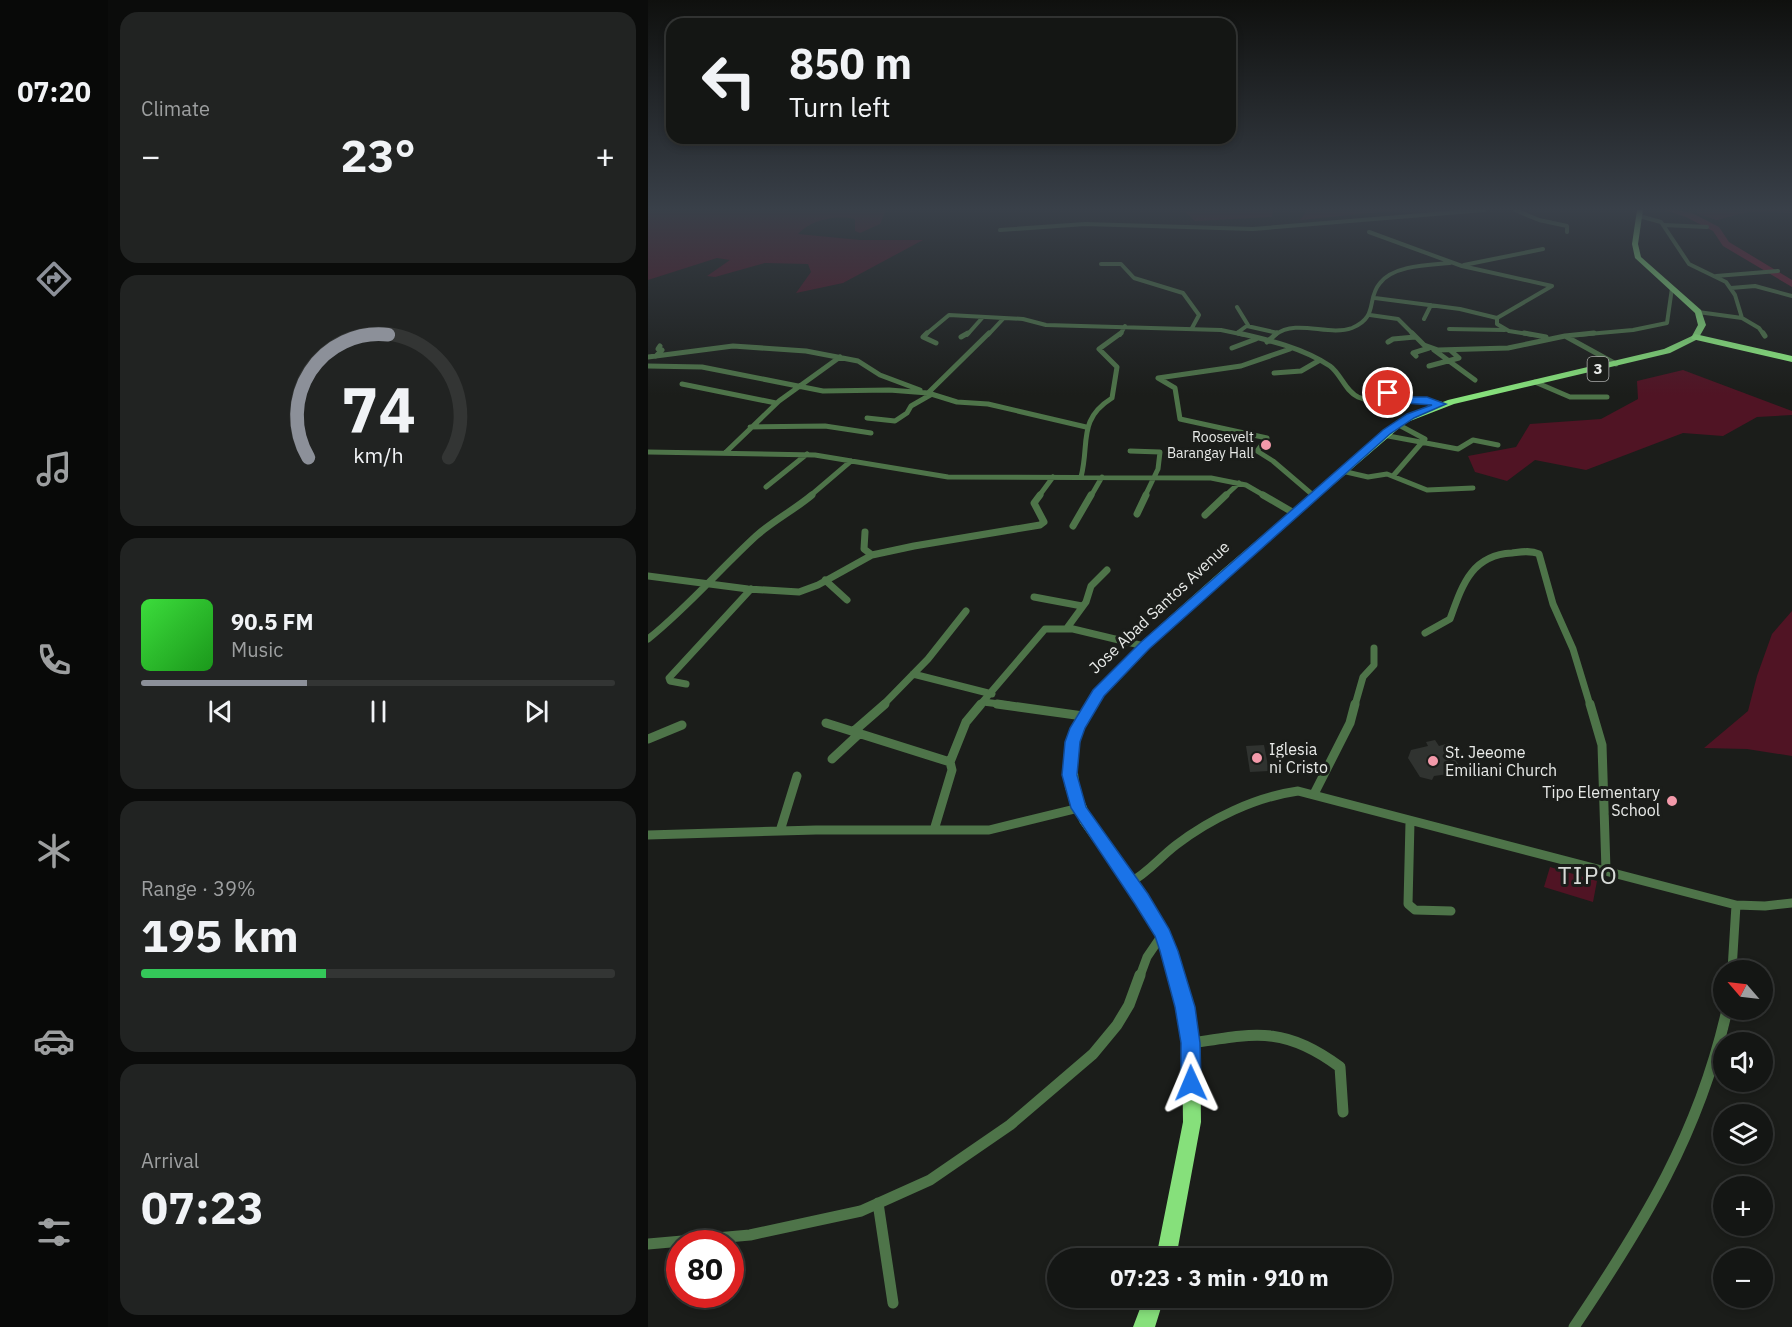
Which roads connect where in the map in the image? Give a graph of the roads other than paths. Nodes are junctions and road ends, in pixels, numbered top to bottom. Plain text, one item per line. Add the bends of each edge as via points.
1 (1128, 272) edge
2 (1402, 272) edge
3 (1489, 272) edge
4 (1654, 272) edge
5 (1707, 272) edge
6 (1760, 272) edge
7 (1716, 276) junction
8 (1672, 288) junction
9 (1731, 288) junction
10 (1792, 296) edge
11 (1375, 298) junction
12 (1689, 304) junction
13 (1431, 305) junction
14 (1237, 307) dead end
15 (1698, 312) junction
16 (1370, 315) junction
17 (983, 317) junction
18 (1497, 318) junction
19 (1742, 318) junction
20 (1003, 319) junction
21 (1424, 319) dead end
22 (1125, 326) junction
23 (1247, 326) junction
24 (1192, 328) junction
25 (1449, 329) dead end
26 (1505, 330) junction
27 (1237, 333) junction
28 (1278, 333) junction
29 (1694, 334) junction
30 (1565, 336) junction
31 (1765, 336) dead end
32 (961, 337) dead end
33 (1415, 337) junction
34 (1556, 338) junction
35 (1256, 339) junction
36 (1267, 342) junction
37 (1388, 342) dead end
38 (936, 343) dead end
39 (1729, 344) junction
40 (660, 346) dead end
41 (1232, 348) dead end
42 (1290, 349) junction
43 (1432, 349) junction
44 (1450, 350) junction
45 (1416, 356) dead end
46 (651, 357) edge
47 (840, 357) junction
48 (1792, 358) edge
49 (1320, 360) junction
50 (1447, 361) junction
51 (1616, 364) junction
52 (648, 366) edge
53 (1429, 366) dead end
54 (1275, 373) dead end
55 (1475, 380) dead end
56 (1535, 382) junction
57 (1375, 383) dead end
58 (682, 384) dead end
59 (797, 386) junction
60 (928, 393) junction
61 (1607, 397) dead end
62 (1395, 400) junction
63 (777, 403) junction
64 (1441, 404) junction
65 (867, 418) dead end
66 (1397, 424) junction
67 (750, 427) junction
68 (1086, 428) junction
69 (871, 433) dead end
70 (1383, 435) junction
71 (1422, 443) junction
72 (1498, 445) dead end
73 (1130, 451) dead end
74 (648, 452) edge
75 (725, 453) junction
76 (807, 454) junction
77 (851, 460) junction
78 (1342, 471) junction
79 (1393, 476) junction
80 (1053, 477) junction
81 (1080, 477) junction
82 (1102, 477) junction
83 (1157, 477) junction
84 (1239, 483) junction
85 (766, 487) dead end
86 (1473, 488) dead end
87 (1314, 496) junction
88 (1294, 513) junction
89 (1137, 514) dead end
90 (1205, 515) dead end
91 (1073, 526) dead end
92 (866, 532) dead end
93 (872, 555) junction
94 (1107, 570) dead end
95 (648, 576) edge
96 (825, 580) junction
97 (708, 583) junction
98 (751, 589) junction
99 (1034, 597) dead end
100 (847, 600) dead end
101 (1082, 606) junction
102 (966, 611) dead end
103 (1067, 628) junction
104 (1425, 633) dead end
105 (648, 639) edge
106 (1144, 646) junction
107 (1374, 648) dead end
108 (913, 674) junction
109 (686, 684) dead end
110 (992, 694) junction
111 (983, 702) junction
112 (1083, 716) junction
113 (826, 723) dead end
114 (682, 725) dead end
115 (857, 732) junction
116 (648, 739) edge
117 (831, 759) dead end
118 (950, 762) junction
119 (797, 776) dead end
120 (1314, 794) junction
121 (1079, 808) junction
122 (1410, 822) junction
123 (934, 830) junction
124 (780, 831) junction
125 (648, 834) edge
126 (1606, 870) junction
127 (1129, 883) junction
128 (1792, 903) edge
129 (1736, 905) junction
130 (1451, 911) dead end
131 (1163, 934) junction
132 (1733, 960) edge
133 (1725, 1020) edge
134 (1191, 1043) junction
135 (1343, 1112) dead end
136 (878, 1203) junction
137 (648, 1244) edge
138 (1168, 1248) edge
139 (893, 1303) dead end
140 (1151, 1308) edge
141 (1144, 1327) edge
142 (1574, 1327) edge

1 - 24 street via 1134,278 1183,293 1199,315
2 - 11 street via 1378,285
3 - 18 street via 1552,286 1538,298 1512,307
4 - 8 highway
5 - 7 street
6 - 7 street
7 - 9 street
8 - 12 highway
8 - 30 street via 1667,322 1633,330
9 - 10 street via 1755,286
9 - 19 street
11 - 13 street
11 - 16 street
12 - 15 highway
12 - 29 highway
13 - 18 street
13 - 21 street
14 - 23 street
15 - 19 street
15 - 29 highway via 1702,319
16 - 28 street via 1349,329
16 - 33 street via 1398,319
17 - 20 street
17 - 32 street
17 - 38 street via 947,315 923,337
18 - 26 street via 1497,324
19 - 31 street
20 - 22 street via 1046,325
20 - 60 street
22 - 24 street
22 - 68 street via 1121,334 1099,350 1117,367 1112,398 1099,406
23 - 27 street
23 - 28 street
24 - 27 street
25 - 26 street
26 - 34 street
27 - 35 street
28 - 36 street
29 - 39 highway
29 - 39 highway
29 - 51 highway, Jose Abad Santos Avenue / 3 via 1658,354
30 - 34 street
30 - 51 street
33 - 37 street
33 - 43 street
34 - 44 street via 1508,348
35 - 36 street
35 - 41 street
36 - 42 street
39 - 48 highway
40 - 46 street via 658,349 662,350
42 - 49 street
42 - 87 street via 1241,366 1158,378 1176,388 1180,419 1267,438 1257,451 1278,463 1300,488
43 - 44 street
43 - 45 street via 1413,353
43 - 50 street
44 - 50 street via 1459,358
46 - 47 street via 745,346
47 - 59 street
47 - 60 street via 858,361
49 - 54 street via 1301,371
49 - 62 street via 1356,396
50 - 53 street
50 - 55 street
51 - 56 highway, Jose Abad Santos Avenue / 3
52 - 59 street via 710,368
56 - 61 street via 1563,396 1586,400
56 - 64 highway, Jose Abad Santos Avenue / 3
57 - 62 street
58 - 63 street
59 - 60 street via 834,391
59 - 63 street
60 - 65 street via 895,421
60 - 68 street
62 - 64 street
63 - 67 street
64 - 66 highway, Jose Abad Santos Avenue / 3
66 - 70 highway, Jose Abad Santos Avenue / 3
66 - 71 street via 1425,439
67 - 69 street via 825,426
67 - 75 street
68 - 81 street via 1086,458
70 - 71 street
70 - 78 highway, Jose Abad Santos Avenue / 3
71 - 72 street via 1460,449 1473,440
71 - 79 street
73 - 83 street via 1160,452
74 - 75 street
75 - 76 street
76 - 77 street
76 - 85 street
77 - 80 street via 948,477
77 - 97 street via 793,511 757,535
78 - 79 street via 1364,477
78 - 87 highway, Jose Abad Santos Avenue / 3
79 - 86 street via 1427,490
80 - 81 street
80 - 93 street via 1034,503 1044,519 1040,525
81 - 82 street
82 - 83 street
82 - 91 street
83 - 84 street via 1212,478
83 - 89 street
84 - 88 street
84 - 90 street
87 - 88 highway, Jose Abad Santos Avenue / 3
88 - 106 highway, Jose Abad Santos Avenue / 3
92 - 93 street via 864,549
93 - 96 street
94 - 101 street via 1091,586
95 - 97 street
96 - 98 street via 798,592
96 - 100 street
97 - 98 street
97 - 105 street
98 - 109 street via 669,678
99 - 101 street
101 - 103 street
102 - 108 street
103 - 106 street
103 - 110 street via 1045,629
104 - 126 street via 1450,619 1463,584 1476,565 1519,551 1539,554 1602,745
106 - 112 highway, Jose Abad Santos Avenue / 3 via 1098,693
107 - 120 street via 1374,665 1363,677 1350,723
108 - 110 street
108 - 115 street
110 - 111 street
111 - 112 street
111 - 118 street via 966,722
112 - 121 highway, Jose Abad Santos Avenue / 3 via 1070,758 1072,788
113 - 115 street
114 - 116 street
115 - 117 street
115 - 118 street
118 - 123 street via 952,770
119 - 124 street
120 - 122 street
120 - 127 street via 1281,792 1259,800 1189,837
121 - 123 street via 989,830
121 - 127 highway, Jose Abad Santos Avenue / 3
122 - 126 street
122 - 130 street via 1408,904 1410,908
123 - 124 street
124 - 125 street
126 - 129 street
127 - 131 highway, Jose Abad Santos Avenue / 3
128 - 129 street
129 - 132 street
131 - 134 highway, Jose Abad Santos Avenue / 3 via 1185,1007
131 - 136 street via 1147,957 1129,1005 1093,1054 1001,1131 930,1180
133 - 142 street via 1713,1070 1678,1154 1628,1246
134 - 135 street via 1268,1033 1297,1041 1340,1067
134 - 138 highway, Jose Abad Santos Avenue / 3 via 1192,1122
136 - 137 street via 861,1211 750,1235
136 - 139 street
140 - 141 highway

